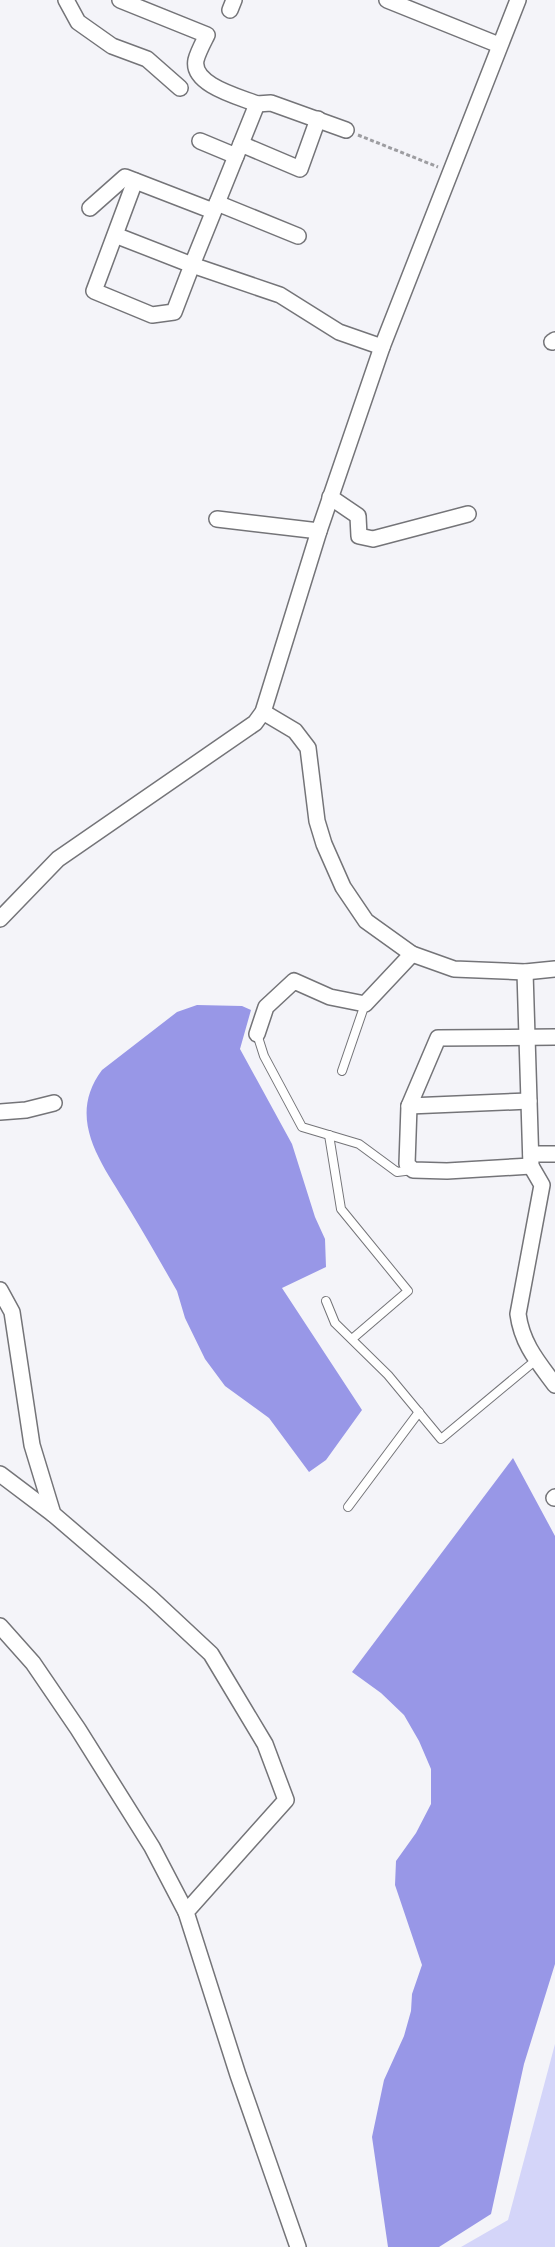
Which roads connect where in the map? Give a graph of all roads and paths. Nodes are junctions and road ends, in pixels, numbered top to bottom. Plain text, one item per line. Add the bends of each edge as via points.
1 (66, 0) edge
2 (120, 0) edge
3 (387, 0) edge
4 (518, 0) edge
5 (143, 4) edge
6 (499, 45) junction
7 (180, 88) dead end
8 (258, 104) junction
9 (318, 119) junction
10 (346, 130) joint
11 (200, 141) dead end
12 (238, 150) junction
13 (450, 172) junction
14 (135, 181) junction
15 (215, 207) junction
16 (90, 208) dead end
17 (115, 236) junction
18 (298, 236) dead end
19 (192, 265) junction
20 (382, 347) junction
21 (330, 497) junction
22 (468, 514) dead end
23 (218, 519) dead end
24 (319, 532) junction
25 (263, 712) junction
26 (0, 919) edge
27 (412, 954) junction
28 (555, 969) edge
29 (525, 972) junction
30 (364, 1004) junction
31 (257, 1034) joint
32 (528, 1037) junction
33 (555, 1037) edge
34 (342, 1071) dead end
35 (530, 1101) junction
36 (54, 1103) dead end
37 (408, 1106) junction
38 (0, 1112) edge
39 (329, 1135) junction
40 (555, 1154) edge
41 (531, 1160) junction
42 (413, 1170) junction
43 (0, 1290) edge
44 (326, 1301) dead end
45 (352, 1339) junction
46 (536, 1360) junction
47 (555, 1385) edge
48 (419, 1412) junction
49 (0, 1474) edge
50 (348, 1507) dead end
51 (53, 1514) junction
52 (0, 1626) edge
53 (186, 1912) junction
54 (298, 2247) edge

1 - 7 street via 78,22 112,46 147,59
2 - 5 street
3 - 6 street
4 - 6 street
5 - 8 street via 207,35 196,61 198,74 207,83
6 - 13 street
8 - 9 street via 271,103
8 - 12 street
9 - 10 street
9 - 12 street via 300,169
10 - 13 path
11 - 12 street
12 - 15 street
13 - 20 street
14 - 15 street
14 - 16 street via 124,177
14 - 17 street
15 - 18 street
15 - 19 street
17 - 19 street
17 - 19 street via 94,291 152,315 174,312
19 - 20 street via 280,295 339,332
20 - 21 street
21 - 22 street via 358,516 360,536 373,539
21 - 24 street
23 - 24 street
24 - 25 street
25 - 26 street via 255,723 58,859
25 - 27 street via 295,730 308,748 317,821 342,887 366,921
27 - 29 street via 454,969
27 - 30 street
28 - 29 street
29 - 32 street
30 - 31 street via 330,997 294,981 266,1007
30 - 34 lane
31 - 39 lane via 264,1056 302,1127
32 - 33 street
32 - 35 street
32 - 37 street via 438,1038
35 - 37 street
35 - 41 street
36 - 38 street
37 - 42 street via 407,1164
39 - 42 lane via 359,1144 396,1172
39 - 45 lane via 341,1209 408,1291
40 - 41 street
41 - 42 street via 447,1172
41 - 46 street via 542,1185 518,1314 520,1333
43 - 51 street via 12,1312 32,1445
44 - 45 lane via 335,1323
45 - 48 lane
46 - 47 street
46 - 48 lane via 441,1439
48 - 50 lane
49 - 51 street
51 - 53 street via 211,1654 265,1744 286,1800
52 - 53 street via 33,1663 78,1729 152,1847
53 - 54 street

